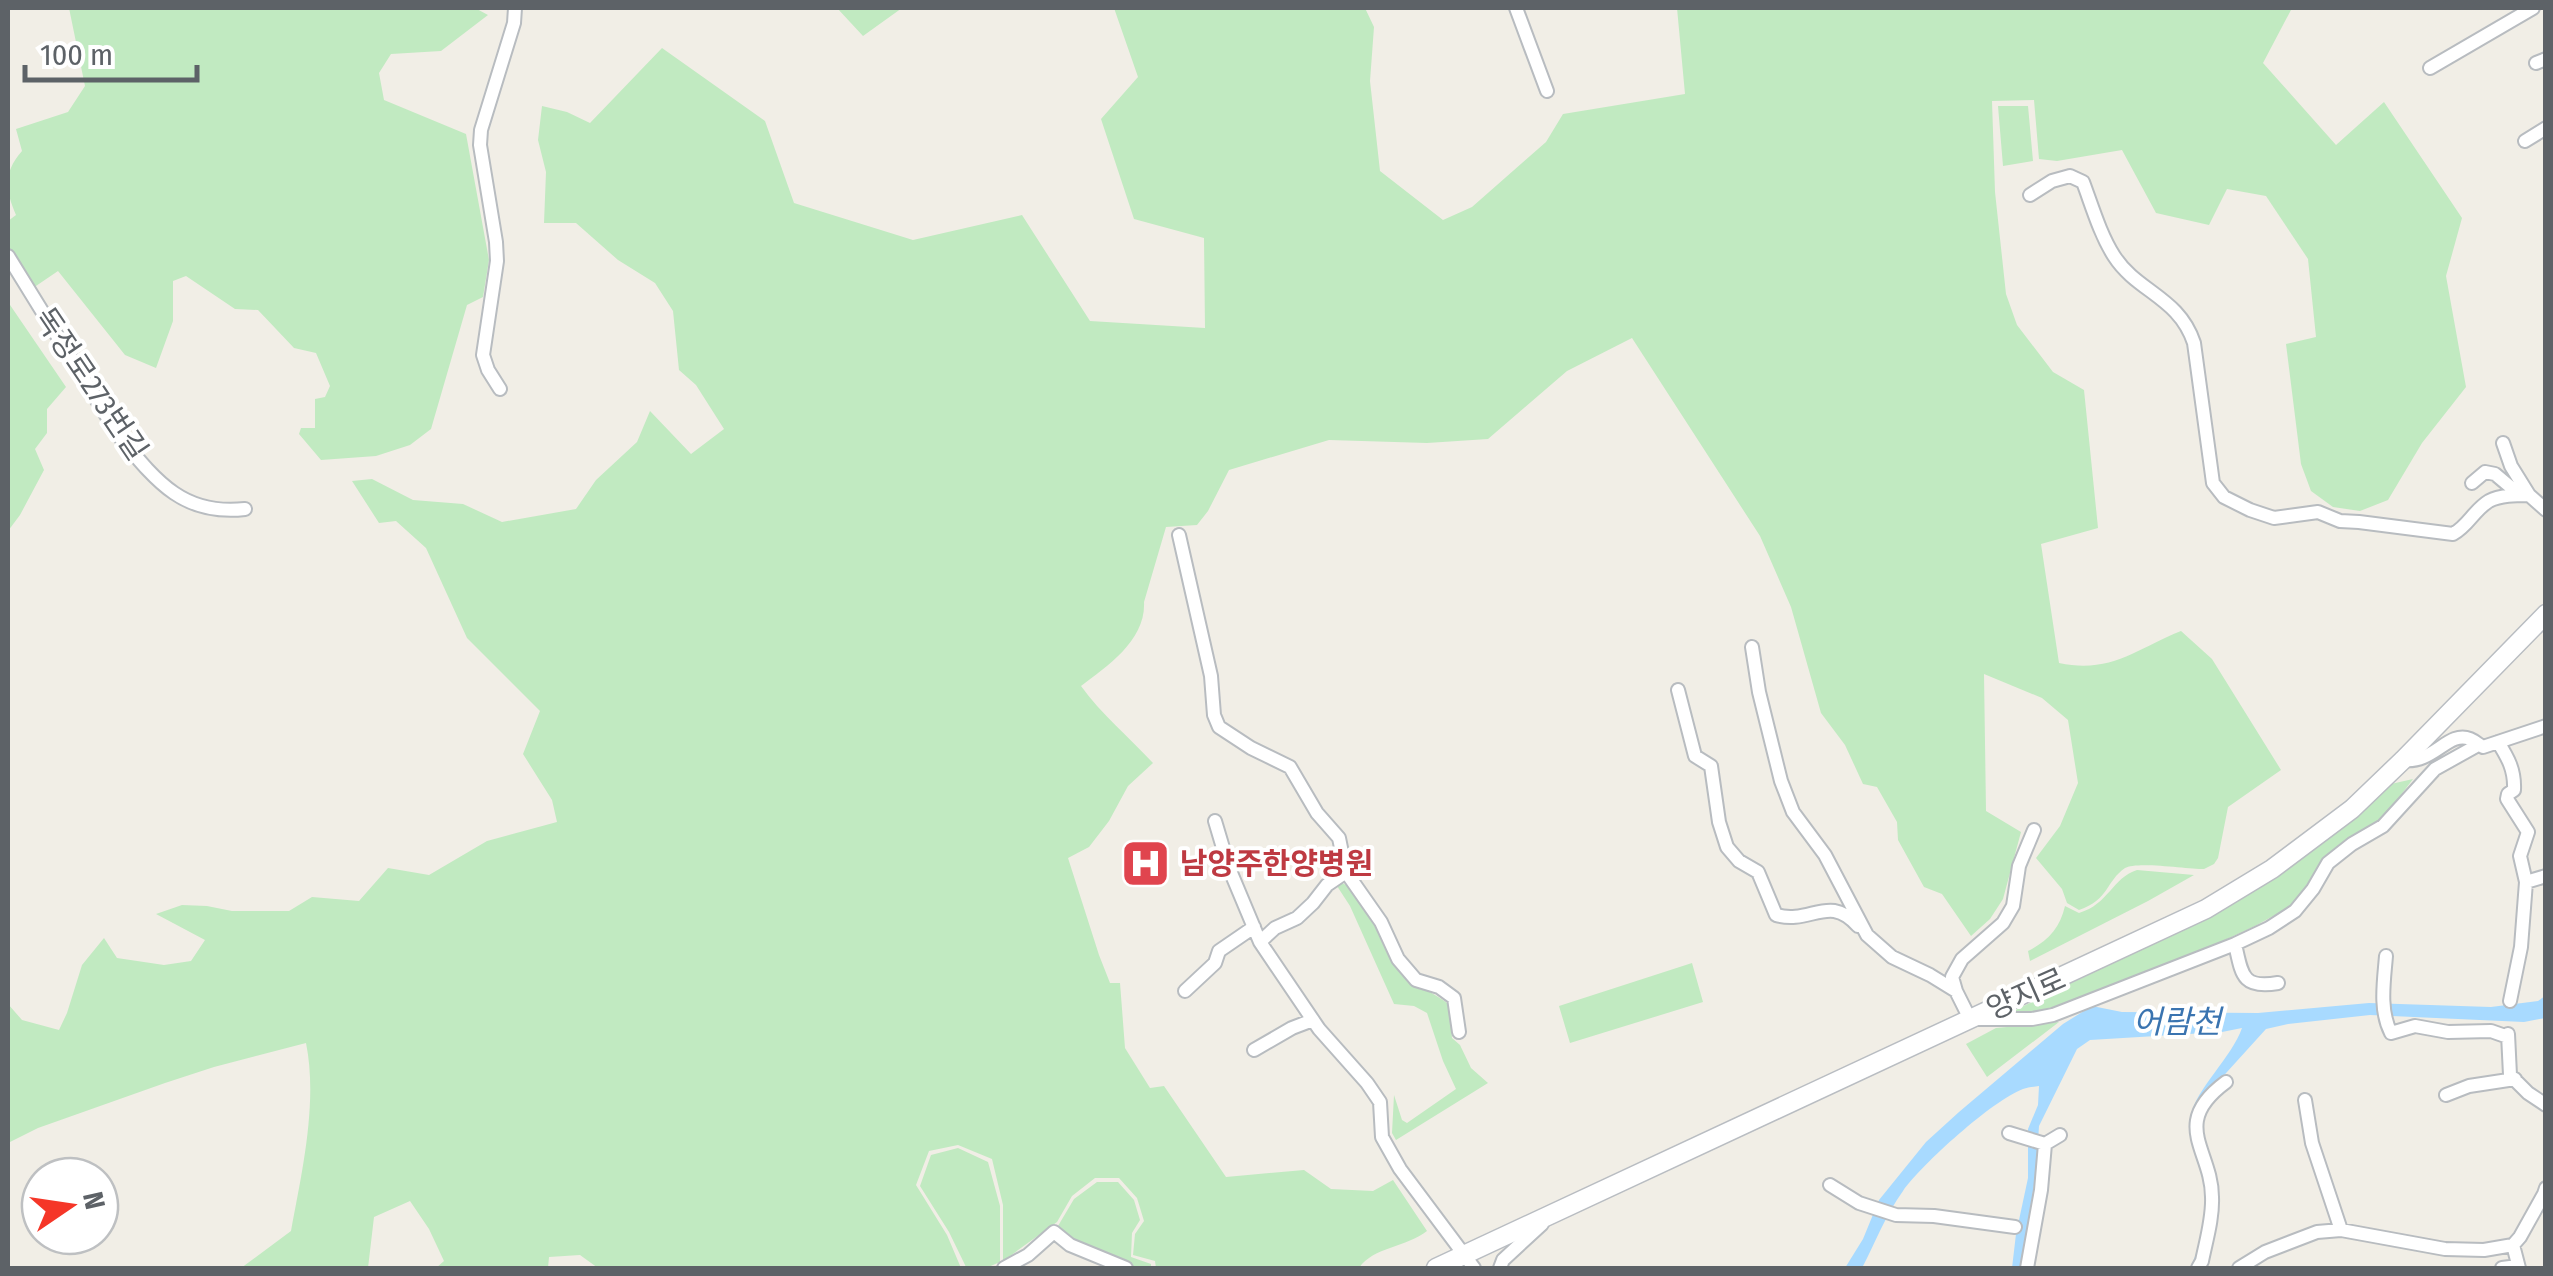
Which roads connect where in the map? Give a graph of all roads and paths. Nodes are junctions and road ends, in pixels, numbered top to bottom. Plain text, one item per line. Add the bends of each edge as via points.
1 (515, 8) edge
2 (1516, 8) edge
3 (2534, 8) edge
4 (2430, 68) dead end
5 (1547, 91) dead end
6 (2546, 128) edge
7 (2525, 141) dead end
8 (2030, 195) dead end
9 (8, 256) edge
10 (500, 389) dead end
11 (2503, 444) dead end
12 (2472, 483) dead end
13 (2532, 496) edge
14 (245, 509) dead end
15 (2546, 510) edge
16 (1179, 535) dead end
17 (2546, 614) edge
18 (1752, 647) dead end
19 (1678, 690) dead end
20 (2546, 726) edge
21 (2498, 742) junction
22 (2478, 745) junction
23 (2403, 760) junction
24 (1216, 821) dead end
25 (2034, 830) dead end
26 (1346, 872) junction
27 (2546, 876) edge
28 (2526, 882) junction
29 (1254, 928) junction
30 (1867, 935) junction
31 (1260, 942) junction
32 (2236, 944) junction
33 (2386, 956) dead end
34 (2278, 983) dead end
35 (1185, 991) dead end
36 (1956, 992) junction
37 (2510, 1000) dead end
38 (1970, 1019) junction
39 (1313, 1020) junction
40 (1459, 1032) dead end
41 (1254, 1050) dead end
42 (2514, 1079) junction
43 (2226, 1082) dead end
44 (2446, 1095) dead end
45 (2305, 1100) dead end
46 (2546, 1104) edge
47 (2009, 1133) dead end
48 (2060, 1136) dead end
49 (2045, 1144) junction
50 (1830, 1184) dead end
51 (2546, 1188) edge
52 (1551, 1215) junction
53 (2015, 1227) dead end
54 (2341, 1230) junction
55 (2514, 1244) junction
56 (1469, 1262) edge
57 (2518, 1267) edge
58 (1004, 1268) edge
59 (1126, 1268) edge
60 (1436, 1268) edge
61 (1500, 1268) edge
62 (2028, 1268) edge
63 (2198, 1268) edge
64 (2239, 1268) edge
65 (2502, 1268) edge

1 - 10 street via 480,145 497,261 484,356
2 - 5 street
3 - 4 street
6 - 7 street
8 - 13 street via 2070,176 2083,182 2114,255 2188,324 2213,483 2224,497 2274,518 2318,512 2340,522 2452,534 2488,501
9 - 14 street, 독정로273번길 via 140,462 194,505
11 - 13 street
12 - 13 street via 2485,472 2495,474
13 - 15 street
16 - 26 street via 1214,715 1251,748 1290,767 1339,838
17 - 23 street, 양지로
18 - 30 street via 1793,812 1826,855
19 - 30 street via 1695,756 1711,766 1727,847 1758,872 1776,915 1833,909 1848,914
20 - 21 street
21 - 22 street
21 - 28 street via 2514,774 2508,799 2528,832 2520,856
22 - 23 street via 2460,737 2421,760
22 - 32 street via 2434,769 2383,826 2328,862 2295,912
23 - 38 street, 양지로 via 2318,836 2206,909
24 - 29 street
25 - 36 street via 2013,906 1962,959 1952,976
26 - 31 street via 1298,918
26 - 40 street via 1407,971 1454,998
27 - 28 street
28 - 37 street
29 - 31 street
29 - 35 street via 1219,951
30 - 36 street via 1892,958
31 - 39 street
32 - 34 street via 2244,977 2262,986
32 - 38 street via 2053,1015
33 - 42 street via 2383,997 2391,1033 2415,1026 2508,1035
36 - 38 street
38 - 52 street, 양지로
39 - 41 street
39 - 56 street via 1380,1102 1382,1137
42 - 44 street
42 - 46 street
43 - 63 street via 2198,1118 2213,1200
45 - 54 street
47 - 49 street
48 - 49 street
49 - 62 street
50 - 53 street via 1896,1215
51 - 55 street
52 - 56 street, 양지로
52 - 61 street
54 - 55 street via 2445,1249
54 - 64 street via 2317,1232
55 - 57 street
56 - 60 street, 양지로
57 - 65 street
58 - 59 street via 1054,1232

